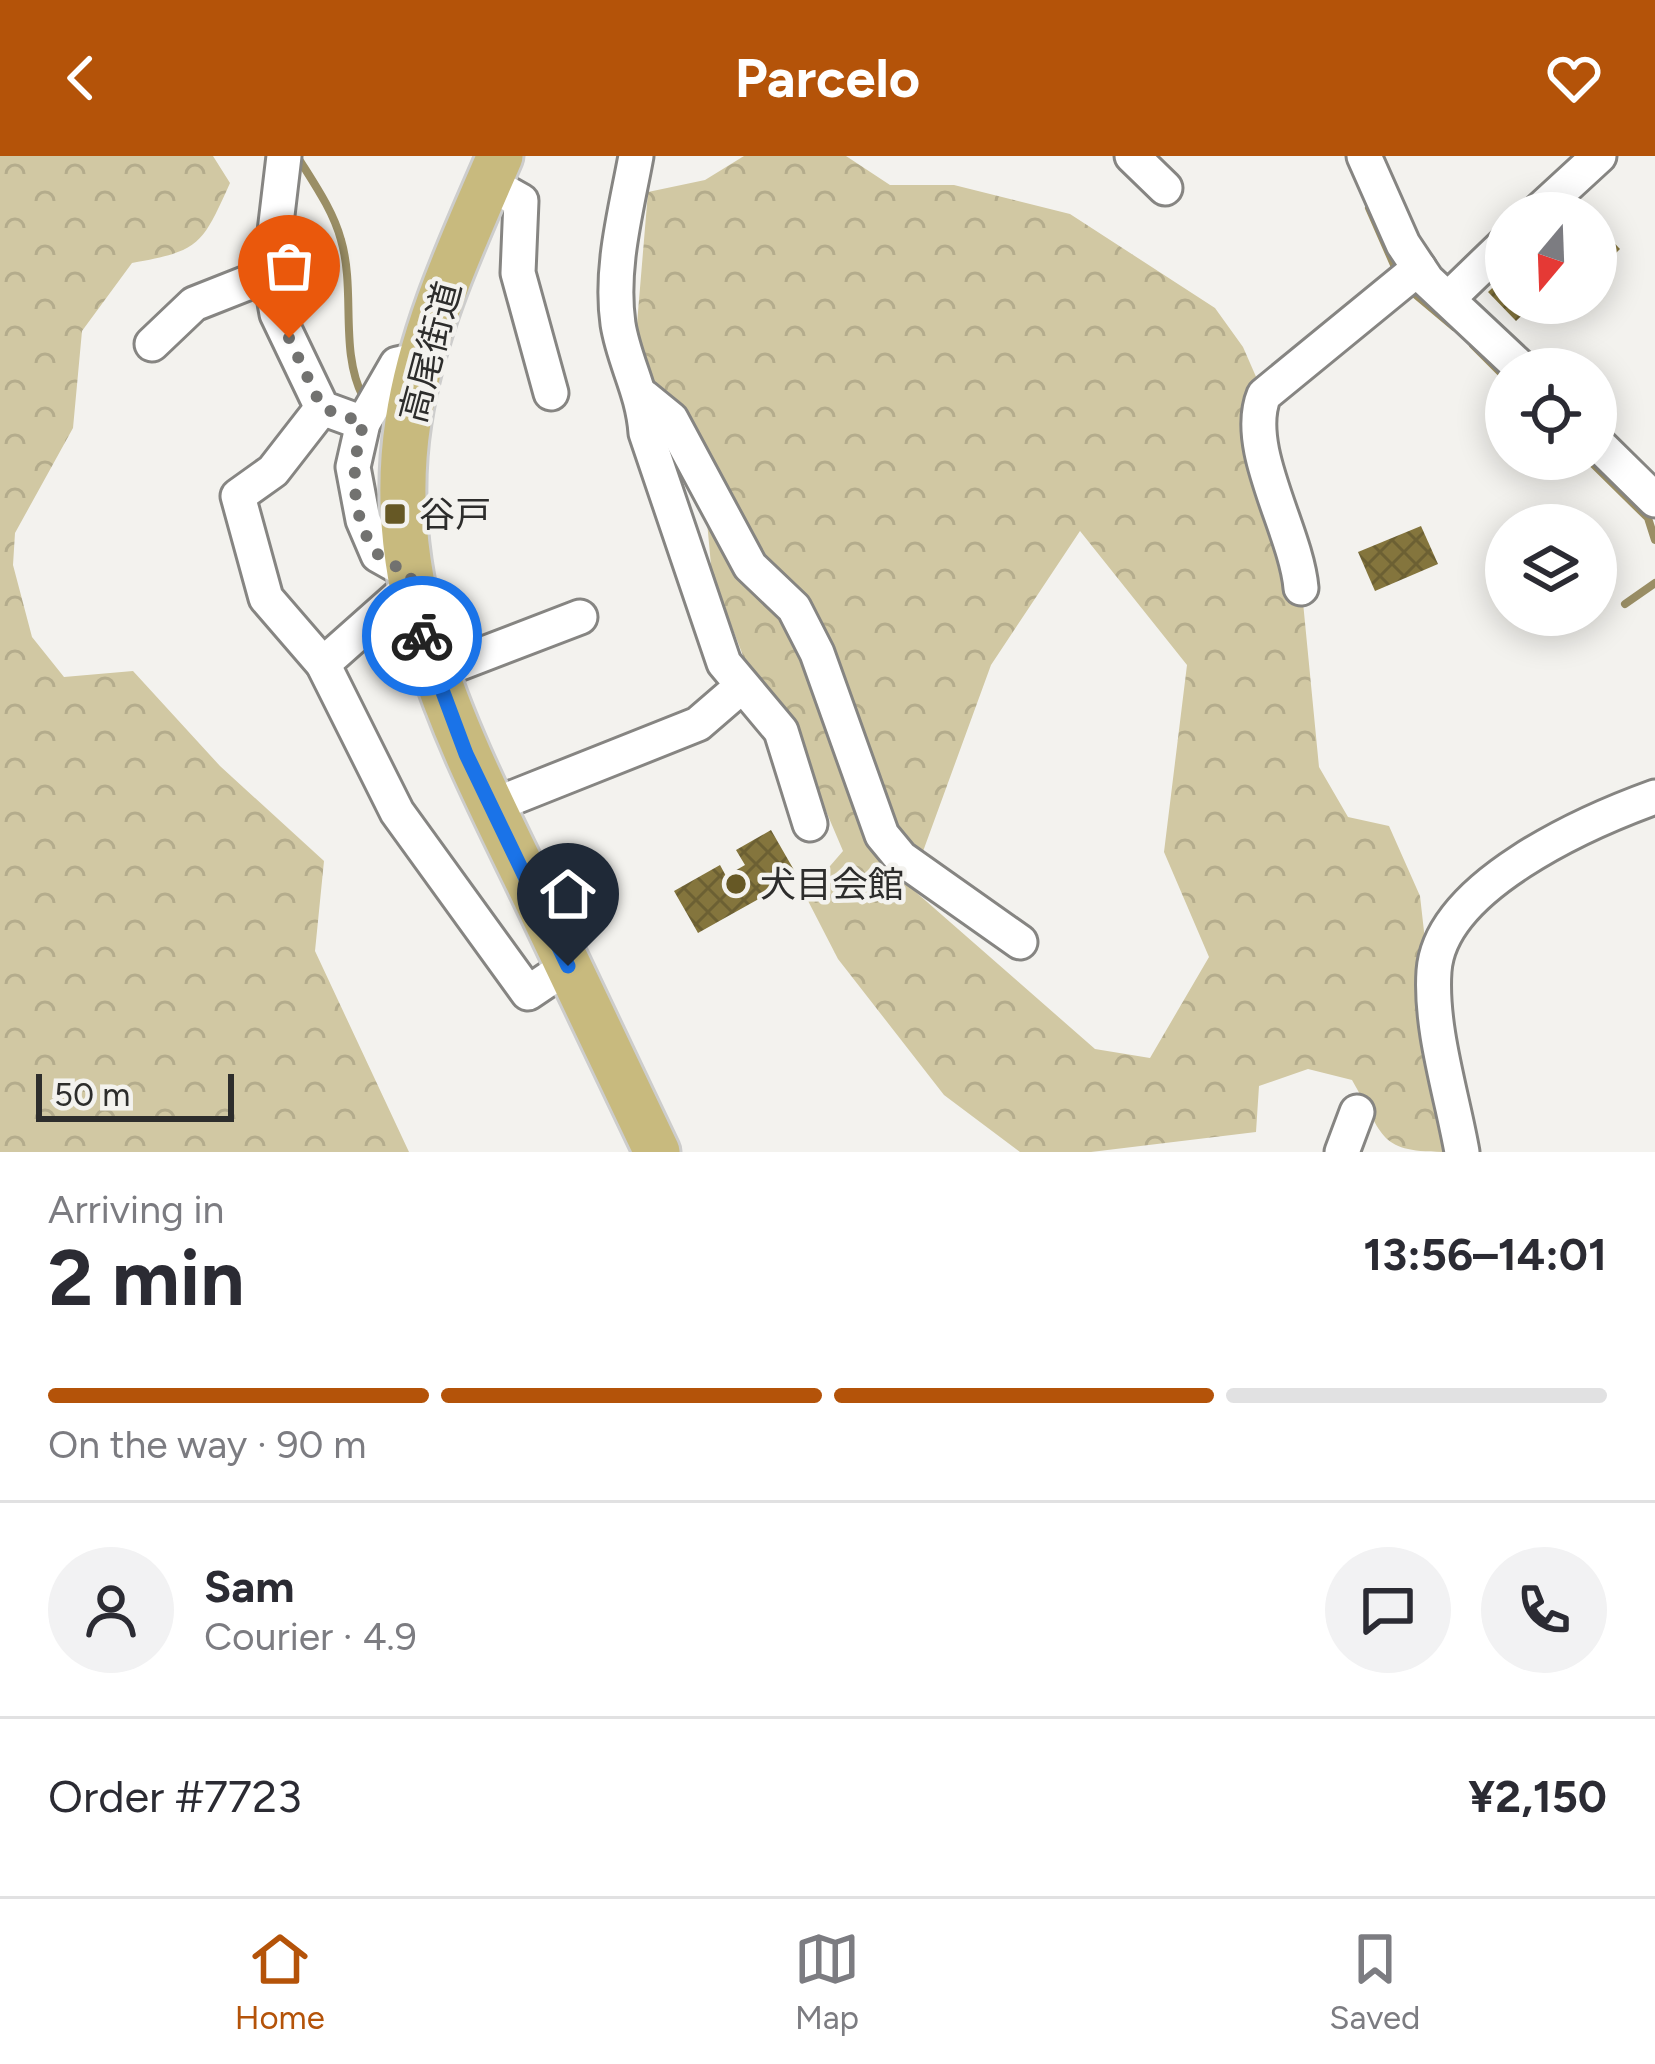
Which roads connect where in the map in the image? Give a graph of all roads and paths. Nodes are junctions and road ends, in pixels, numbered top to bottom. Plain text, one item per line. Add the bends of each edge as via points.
1 (284, 156) edge
2 (636, 156) edge
3 (1132, 156) edge
4 (1599, 156) edge
5 (1379, 163) edge
6 (494, 169) edge
7 (1165, 188) dead end
8 (1560, 192) edge
9 (1485, 263) edge
10 (1420, 268) junction
11 (270, 274) junction
12 (1448, 299) junction
13 (152, 344) dead end
14 (1500, 348) edge
15 (420, 359) junction
16 (550, 393) dead end
17 (644, 397) junction
18 (322, 408) junction
19 (364, 423) junction
20 (1617, 463) edge
21 (1655, 500) edge
22 (411, 579) junction
23 (1301, 588) dead end
24 (580, 617) dead end
25 (323, 664) junction
26 (434, 673) junction
27 (742, 686) junction
28 (1655, 796) edge
29 (492, 806) junction
30 (810, 824) dead end
31 (1020, 942) dead end
32 (568, 966) junction
33 (1357, 1112) dead end
34 (657, 1152) edge
35 (1342, 1152) edge
36 (1462, 1152) edge

1 - 11 street
2 - 17 street via 615,274 618,328
3 - 7 street
4 - 8 street
5 - 10 street
6 - 15 main road, 高尾街道
6 - 16 street via 521,201 518,273
9 - 12 street
10 - 12 street
10 - 23 street via 1264,395 1257,411
11 - 13 street via 194,304
11 - 18 street via 277,314
12 - 14 street
15 - 19 street via 397,364
15 - 22 main road, 高尾街道 via 407,427
17 - 27 street via 646,433 710,623
17 - 31 street via 671,419 751,566 794,608 882,835 901,858
18 - 19 street
18 - 25 street via 273,471 238,496 266,598
19 - 22 street via 353,467 363,520 378,555
20 - 21 street
22 - 25 street
22 - 26 main road, 高尾街道
24 - 26 street
25 - 32 street via 397,812 528,993
26 - 29 main road, 高尾街道
27 - 29 street via 698,724
27 - 30 street via 781,731
28 - 36 street via 1598,817 1508,872 1478,894 1438,946 1435,998
29 - 32 main road, 高尾街道
32 - 34 main road, 高尾街道
33 - 35 street

